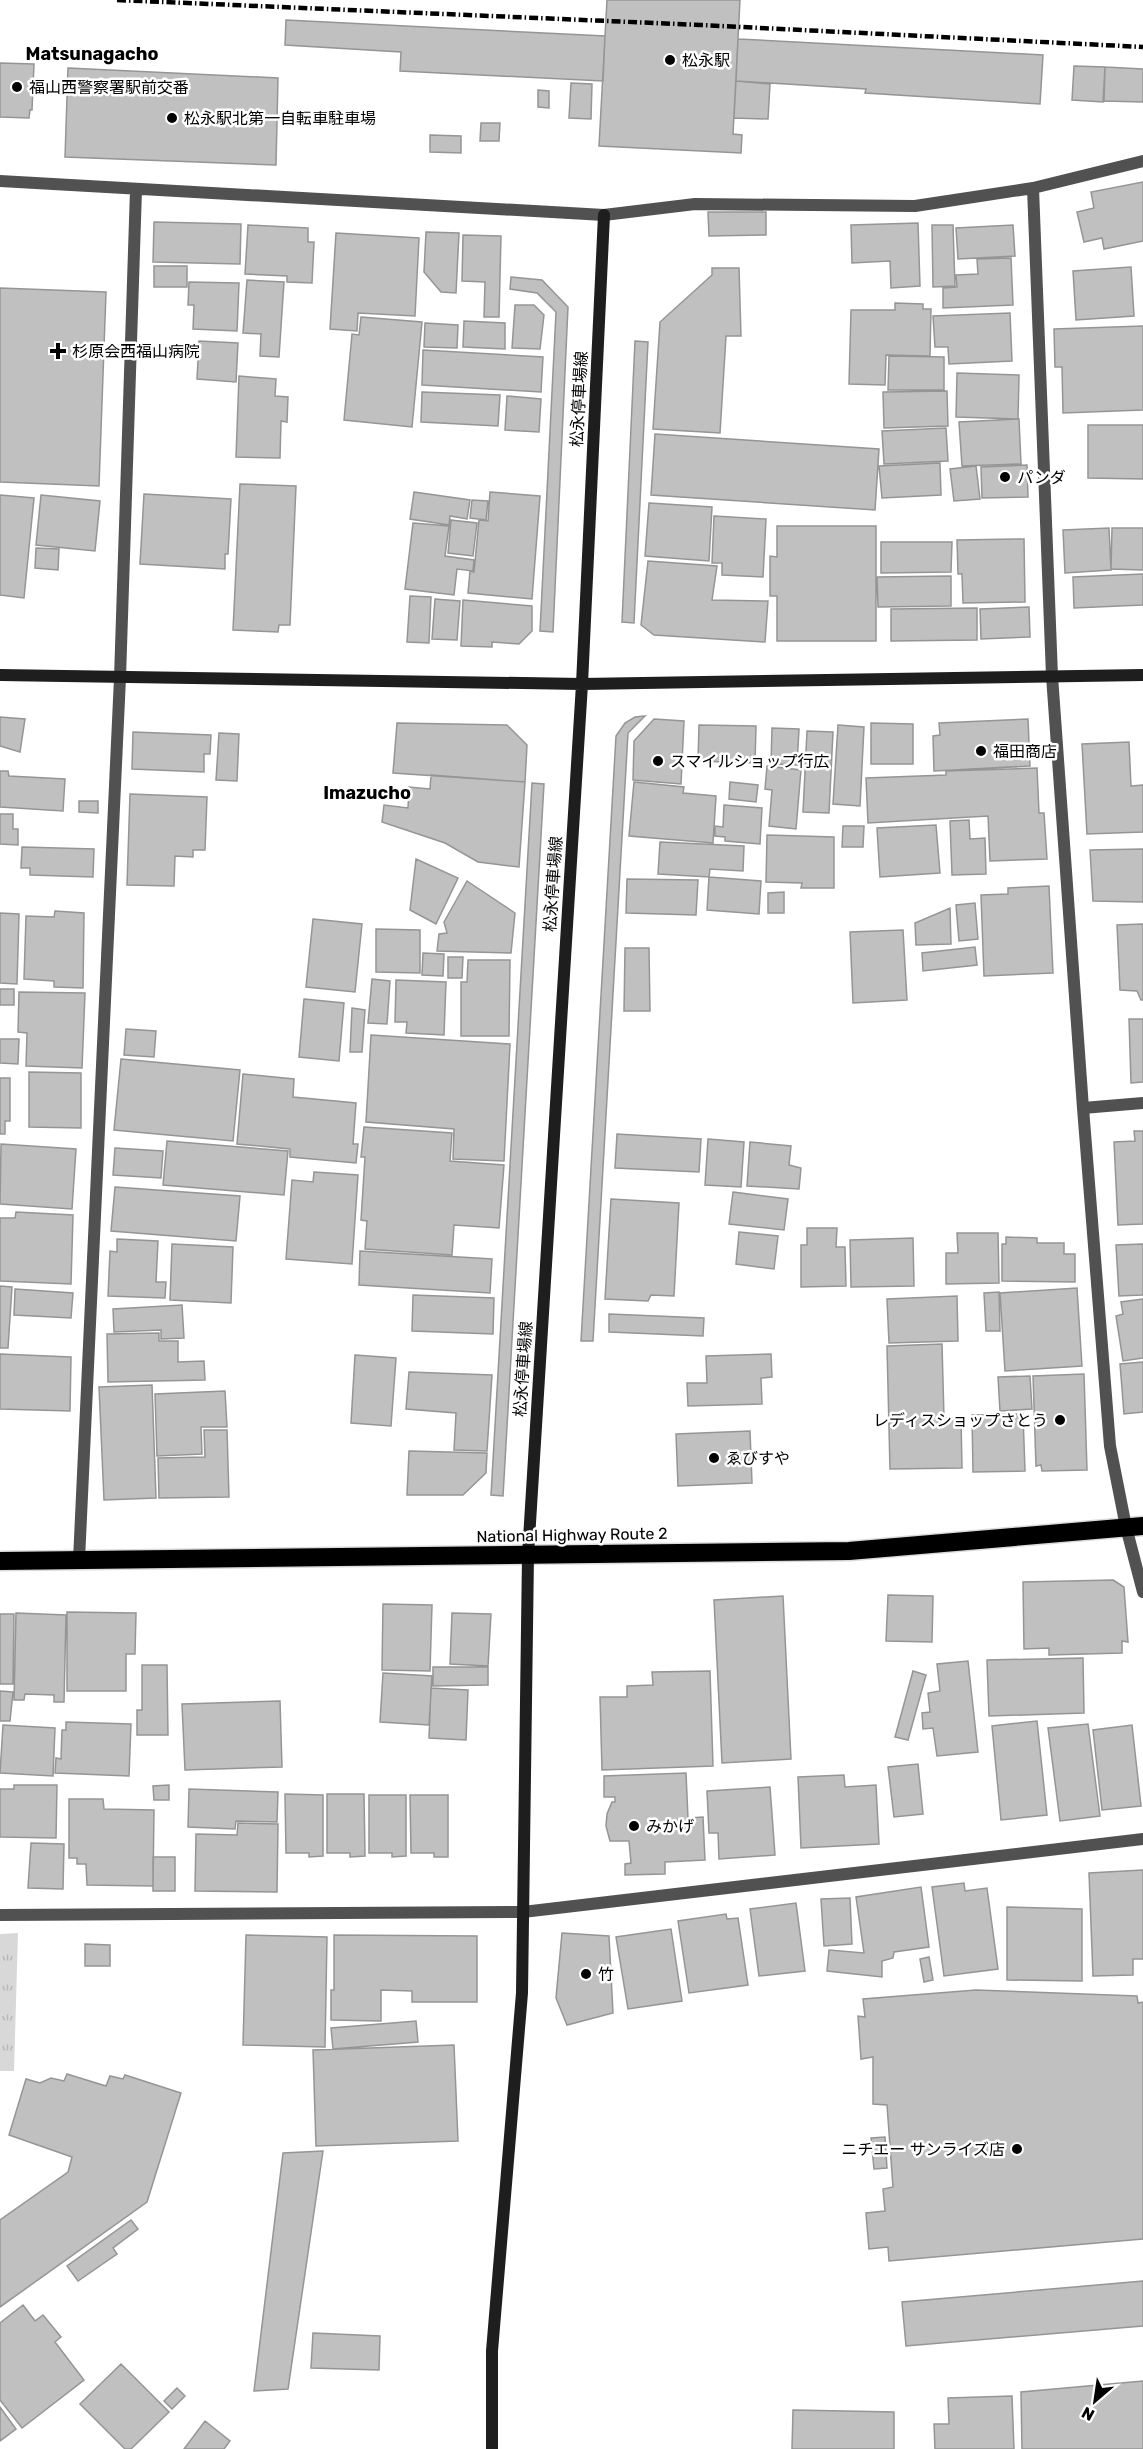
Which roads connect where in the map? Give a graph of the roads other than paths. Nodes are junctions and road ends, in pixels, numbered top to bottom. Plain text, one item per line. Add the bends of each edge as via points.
1 (1143, 161) edge
2 (0, 181) edge
3 (1033, 188) junction
4 (136, 190) junction
5 (604, 215) junction
6 (0, 675) edge
7 (1143, 675) edge
8 (1052, 676) junction
9 (120, 678) junction
10 (582, 684) junction
11 (1143, 1103) edge
12 (1083, 1108) junction
13 (1135, 1527) edge
14 (528, 1555) junction
15 (79, 1560) junction
16 (0, 1561) edge
17 (1143, 1592) edge
18 (1143, 1839) edge
19 (523, 1912) junction
20 (0, 1915) edge
21 (492, 2449) edge

1 - 3 street
2 - 4 street
3 - 5 street via 915,206 695,204
3 - 8 street
4 - 5 street
4 - 9 street
5 - 10 street, 松永停車場線
6 - 9 street
7 - 8 street
8 - 10 street
8 - 12 street
9 - 10 street
9 - 15 street
10 - 14 street, 松永停車場線
11 - 12 street
12 - 13 street via 1110,1446
13 - 14 highway, National Highway Route 2 via 849,1551
13 - 17 street
14 - 15 highway, National Highway Route 2
14 - 19 street, 松永停車場線
15 - 16 highway, National Highway Route 2
18 - 19 street
19 - 20 street
19 - 21 street, 松永停車場線 via 522,1993 492,2351

